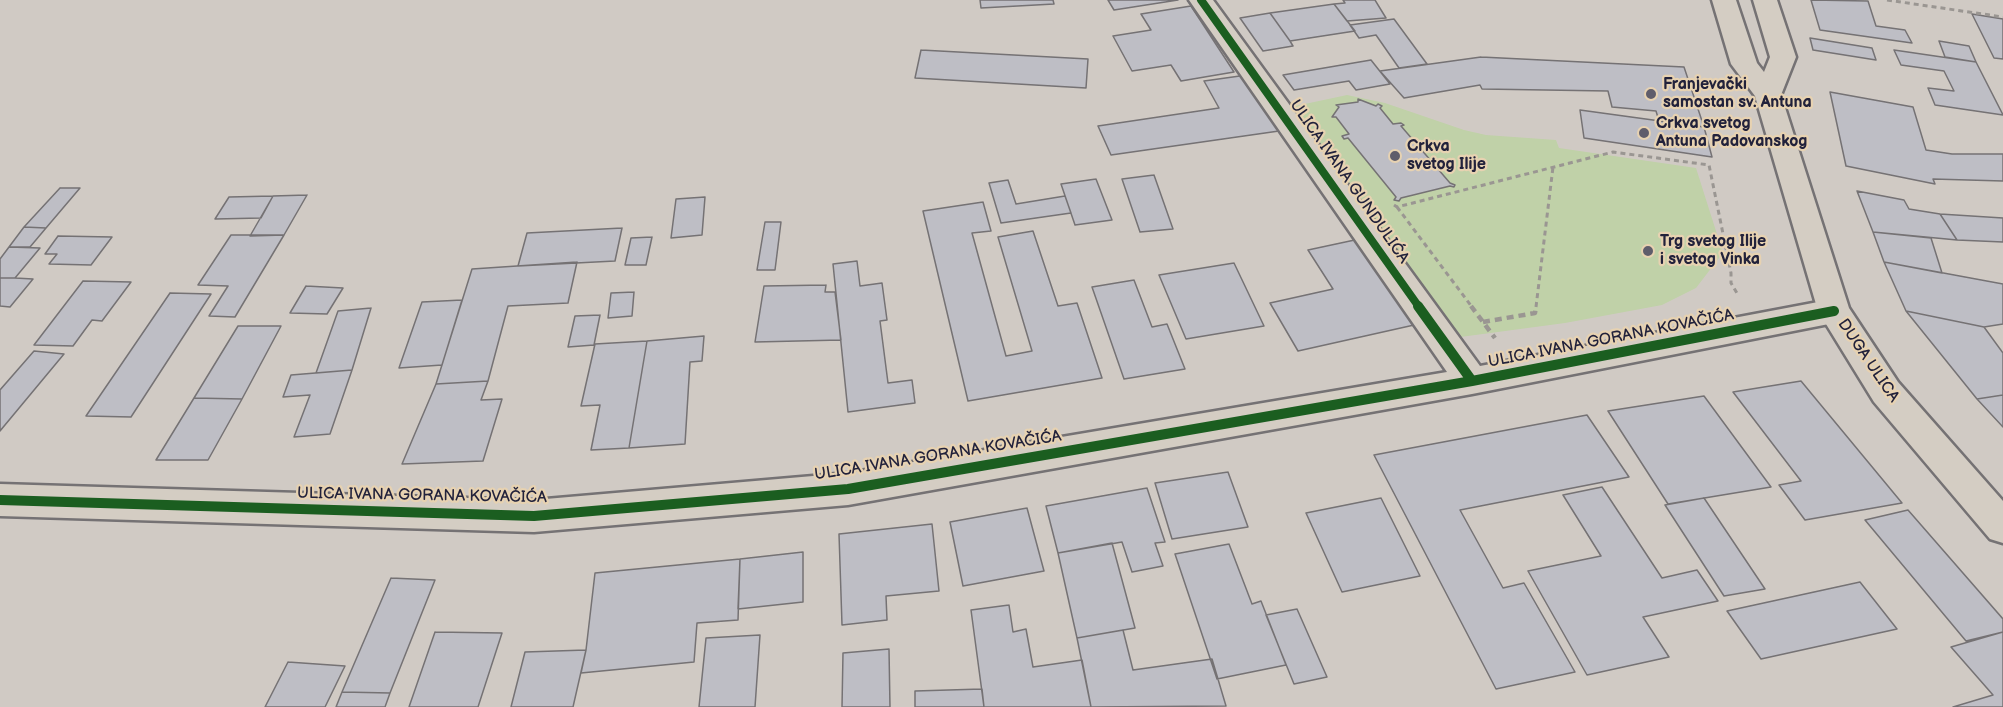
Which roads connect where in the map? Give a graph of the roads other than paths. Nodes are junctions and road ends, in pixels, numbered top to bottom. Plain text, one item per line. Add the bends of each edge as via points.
1 (1201, 0) edge
2 (1724, 0) edge
3 (1765, 0) edge
4 (1768, 95) junction
5 (1834, 311) junction
6 (1472, 381) junction
7 (0, 500) edge
8 (2003, 527) edge

1 - 6 street, ULICA IVANA GUNDULIĆA
2 - 4 street, DUGA ULICA via 1744,64
3 - 4 street via 1783,57
4 - 5 street, DUGA ULICA
5 - 6 street, ULICA IVANA GORANA KOVAČIĆA
5 - 8 street, DUGA ULICA via 1886,392
6 - 7 street, ULICA IVANA GORANA KOVAČIĆA via 848,489 534,516

